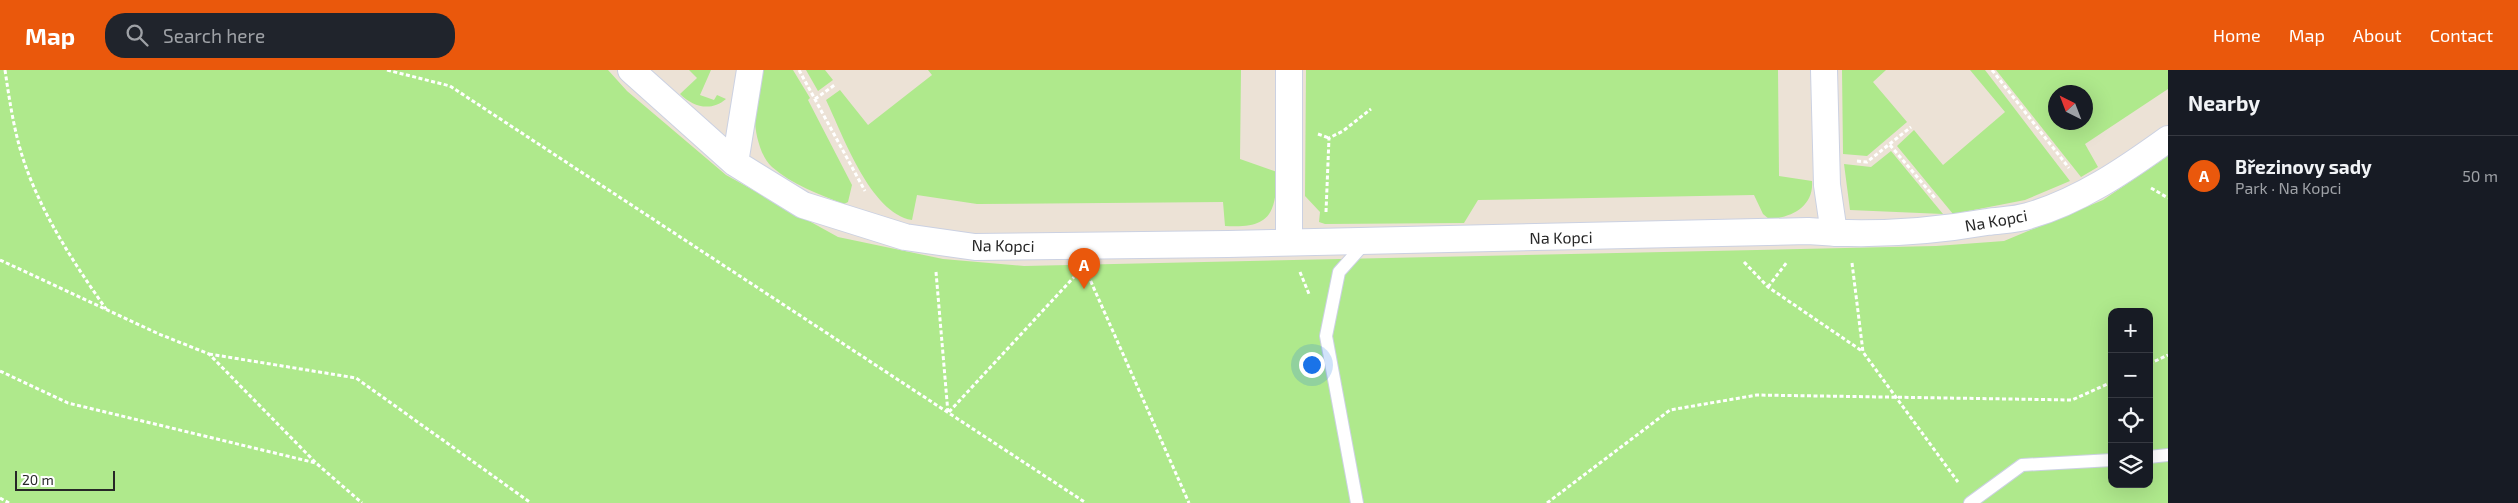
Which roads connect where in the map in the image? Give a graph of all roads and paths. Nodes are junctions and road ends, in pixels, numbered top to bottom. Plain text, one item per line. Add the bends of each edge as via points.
1 (5, 70) edge
2 (387, 70) edge
3 (631, 70) edge
4 (750, 70) edge
5 (799, 70) edge
6 (1290, 70) edge
7 (1824, 70) edge
8 (1992, 70) edge
9 (836, 84) dead end
10 (815, 99) junction
11 (1371, 109) dead end
12 (1911, 127) dead end
13 (2168, 139) edge
14 (1890, 145) junction
15 (1826, 162) junction
16 (735, 163) junction
17 (2087, 192) junction
18 (1325, 218) dead end
19 (1959, 227) junction
20 (886, 231) junction
21 (1841, 233) junction
22 (1716, 234) junction
23 (933, 241) junction
24 (1366, 241) junction
25 (1289, 243) junction
26 (1080, 256) junction
27 (0, 260) edge
28 (107, 310) junction
29 (1326, 336) junction
30 (1863, 352) junction
31 (209, 354) junction
32 (2168, 355) edge
33 (2153, 362) edge
34 (0, 371) edge
35 (2108, 384) edge
36 (1896, 396) junction
37 (948, 414) junction
38 (2168, 455) edge
39 (2153, 457) edge
40 (2108, 460) edge
41 (316, 464) junction
42 (0, 498) edge
43 (1970, 502) edge
44 (9, 503) edge
45 (362, 503) edge
46 (531, 503) edge
47 (1086, 503) edge
48 (1189, 503) edge
49 (1357, 503) edge
50 (1547, 503) edge

1 - 28 path via 11,114 27,171 72,258
2 - 37 path via 450,86
3 - 16 street, Na Kopci
4 - 16 street
5 - 10 path
6 - 25 street
7 - 15 street
8 - 17 path
9 - 10 path
10 - 20 path
11 - 18 path via 1329,138
12 - 14 path
13 - 17 street, Na Kopci via 2123,172
14 - 15 path via 1867,162 1841,159
14 - 19 path
15 - 21 street
16 - 20 street, Na Kopci via 803,205
17 - 19 street, Na Kopci via 2028,216
19 - 21 street, Na Kopci
20 - 23 street, Na Kopci
21 - 22 street, Na Kopci
21 - 30 path
22 - 24 street, Na Kopci
22 - 30 path via 1768,287
23 - 26 street, Na Kopci
23 - 37 path
24 - 25 street, Na Kopci
24 - 29 lane via 1339,272
25 - 26 street, Na Kopci
25 - 29 path
26 - 37 path
26 - 48 path
27 - 28 path
28 - 31 path
29 - 49 lane
30 - 36 path
31 - 41 path
31 - 46 path via 356,378
32 - 33 path
34 - 41 path via 68,403
35 - 36 path via 2072,400
36 - 43 path
36 - 50 path via 1757,395 1670,410
37 - 47 path
38 - 39 lane
40 - 43 lane via 2022,465
41 - 45 path
42 - 44 path

